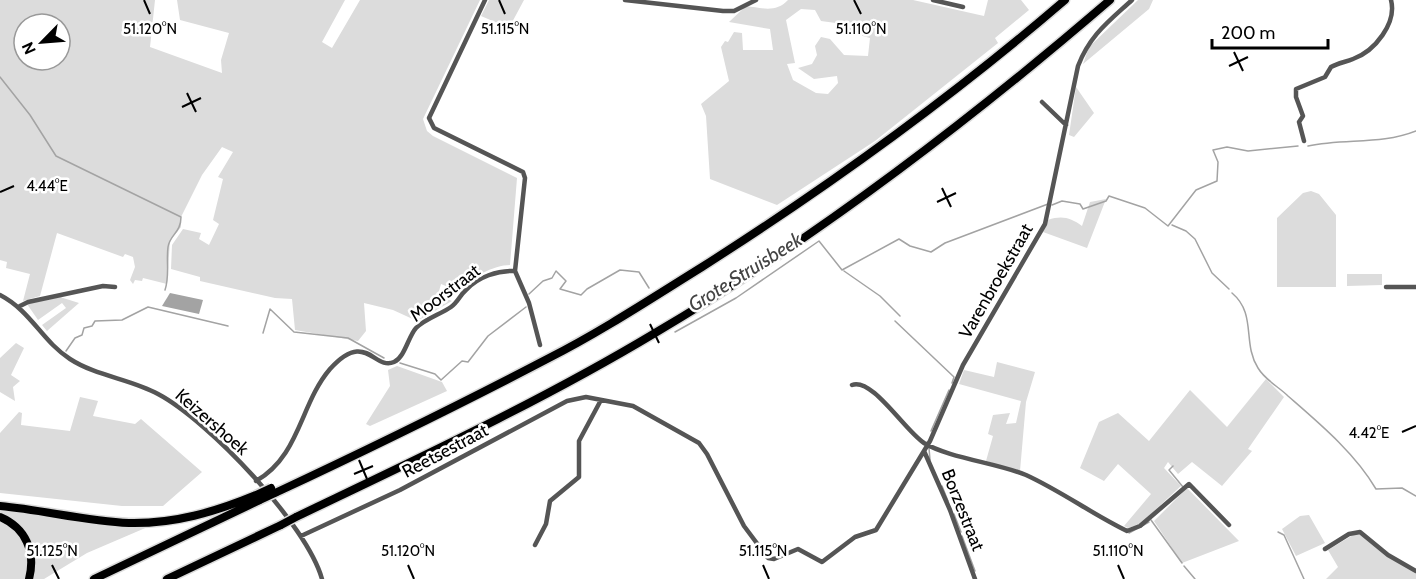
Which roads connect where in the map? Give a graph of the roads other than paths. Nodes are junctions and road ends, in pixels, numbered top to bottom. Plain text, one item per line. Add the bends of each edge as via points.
1 (485, 0) edge
2 (626, 0) edge
3 (756, 0) edge
4 (933, 0) edge
5 (1065, 0) edge
6 (1110, 0) edge
7 (1132, 0) edge
8 (1391, 0) edge
9 (963, 7) dead end
10 (1042, 102) dead end
11 (1066, 125) junction
12 (1304, 141) dead end
13 (515, 271) junction
14 (115, 287) dead end
15 (1386, 287) dead end
16 (1416, 287) edge
17 (0, 295) edge
18 (20, 306) junction
19 (540, 345) dead end
20 (852, 385) dead end
21 (601, 400) junction
22 (928, 444) junction
23 (924, 451) junction
24 (256, 482) junction
25 (258, 497) junction
26 (0, 506) edge
27 (0, 517) edge
28 (1229, 525) dead end
29 (301, 536) junction
30 (535, 545) dead end
31 (1325, 549) dead end
32 (1416, 571) edge
33 (29, 579) edge
34 (94, 579) edge
35 (167, 579) edge
36 (322, 579) edge
37 (975, 579) edge

1 - 13 street via 429,118 434,128 523,172
2 - 3 street via 723,11
4 - 9 street
5 - 25 highway, bridge via 898,135 640,306 549,358 286,487
6 - 35 highway, bridge via 900,170 732,286 569,382
7 - 11 street, Varenbroekstraat via 1098,30 1084,50
8 - 12 street via 1390,23 1369,49 1331,67 1325,77 1296,89
10 - 11 street
11 - 22 street, Varenbroekstraat via 1046,224 963,365
13 - 19 street via 529,303
13 - 24 street, Moorstraat via 501,270 470,286 457,303 417,327 394,362 362,351 347,353 315,389 297,438 267,476
14 - 18 street via 103,286
15 - 16 street
17 - 18 street, Keizershoek
18 - 24 street, Keizershoek via 55,348 71,360 147,388 173,403 229,451
20 - 22 street via 861,383 868,387
21 - 23 street, Reetsestraat via 642,410 699,443 744,526 765,556 774,559 798,549 822,562 855,537 874,531
21 - 29 street, Reetsestraat via 572,399 400,490
21 - 30 street via 579,441 577,480 550,501 546,524
22 - 23 street, Varenbroekstraat
22 - 28 street via 1025,475 1127,531 1140,526 1189,484
23 - 37 street, Borzestraat
24 - 29 street, Keizershoek
25 - 26 highway via 193,516 148,522 117,522
25 - 34 highway
27 - 33 highway via 25,538 32,559
29 - 36 street, Keizershoek
31 - 32 street via 1349,534 1360,532

